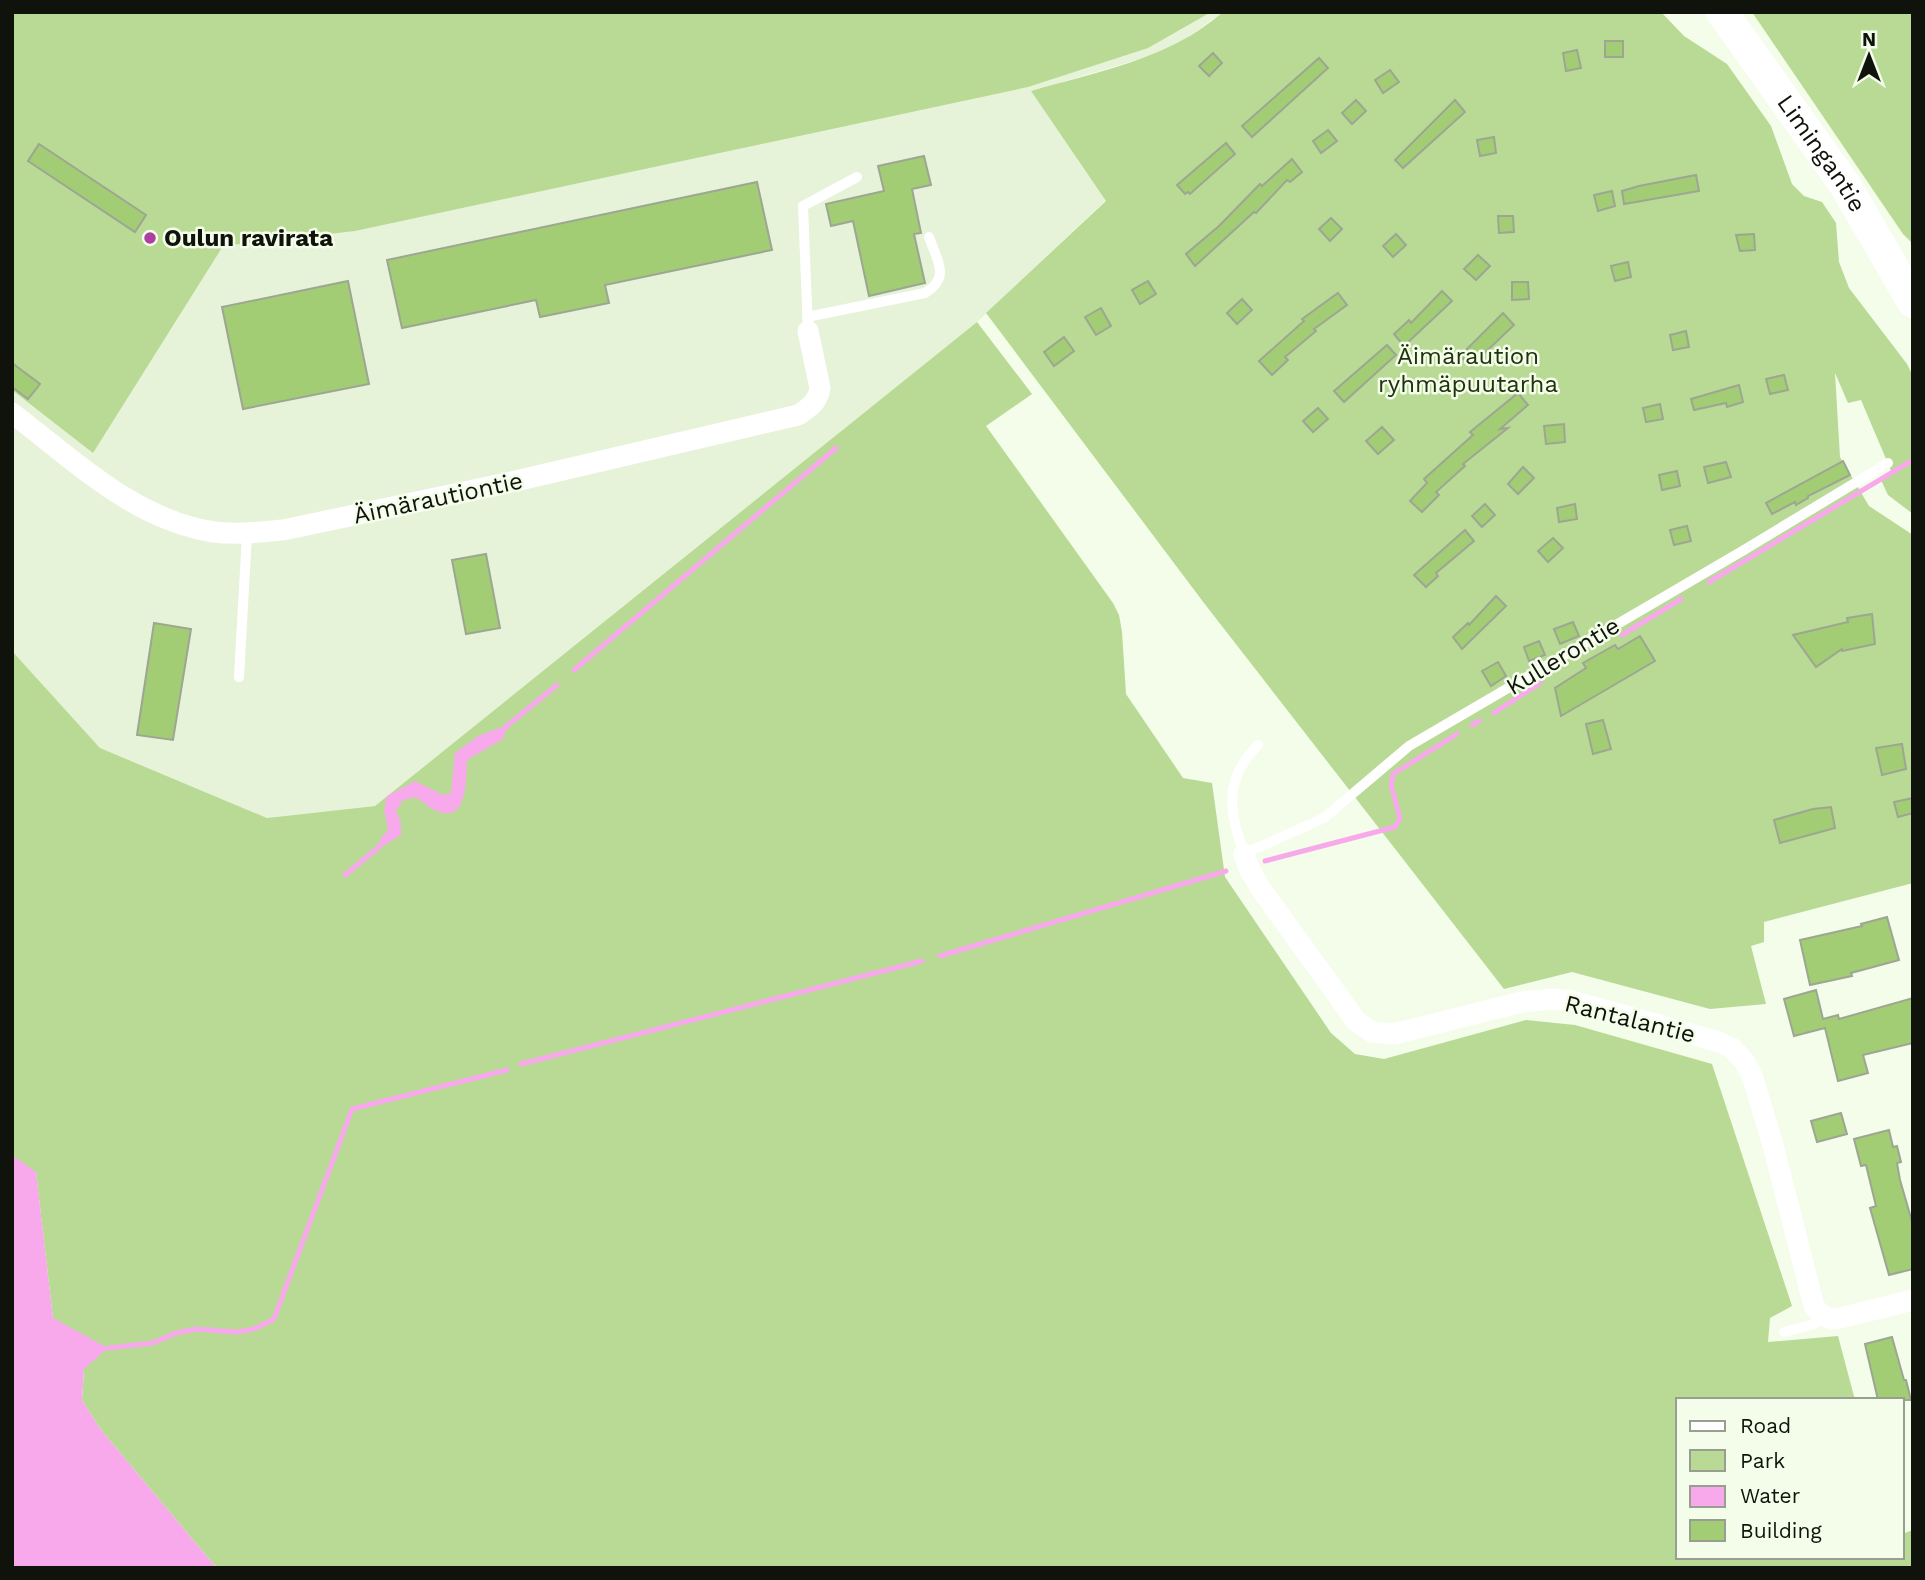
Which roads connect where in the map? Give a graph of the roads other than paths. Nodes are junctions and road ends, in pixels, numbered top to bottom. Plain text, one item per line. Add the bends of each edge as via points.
1 (1722, 12) edge
2 (857, 177) dead end
3 (929, 237) dead end
4 (1913, 302) edge
5 (808, 324) junction
6 (12, 413) edge
7 (1888, 463) dead end
8 (247, 534) junction
9 (239, 677) dead end
10 (1258, 745) dead end
11 (1244, 854) junction
12 (1913, 1300) edge
13 (1826, 1318) junction
14 (1784, 1332) dead end

1 - 4 main road, Limingantie via 1845,185
2 - 5 lane via 803,206
3 - 5 lane via 941,275 938,285 925,293
5 - 8 street, Äimärautiontie via 819,397 797,415 507,483
6 - 8 street, Äimärautiontie via 123,498 163,518 213,532
7 - 11 lane, Kullerontie via 1409,746 1324,818
8 - 9 lane
10 - 11 lane via 1240,770 1233,790 1233,823
11 - 13 street, Rantalantie via 1261,889 1356,1021 1372,1032 1394,1034 1522,1002 1552,999 1572,1000 1732,1048 1752,1075 1814,1306
12 - 13 street
13 - 14 lane

